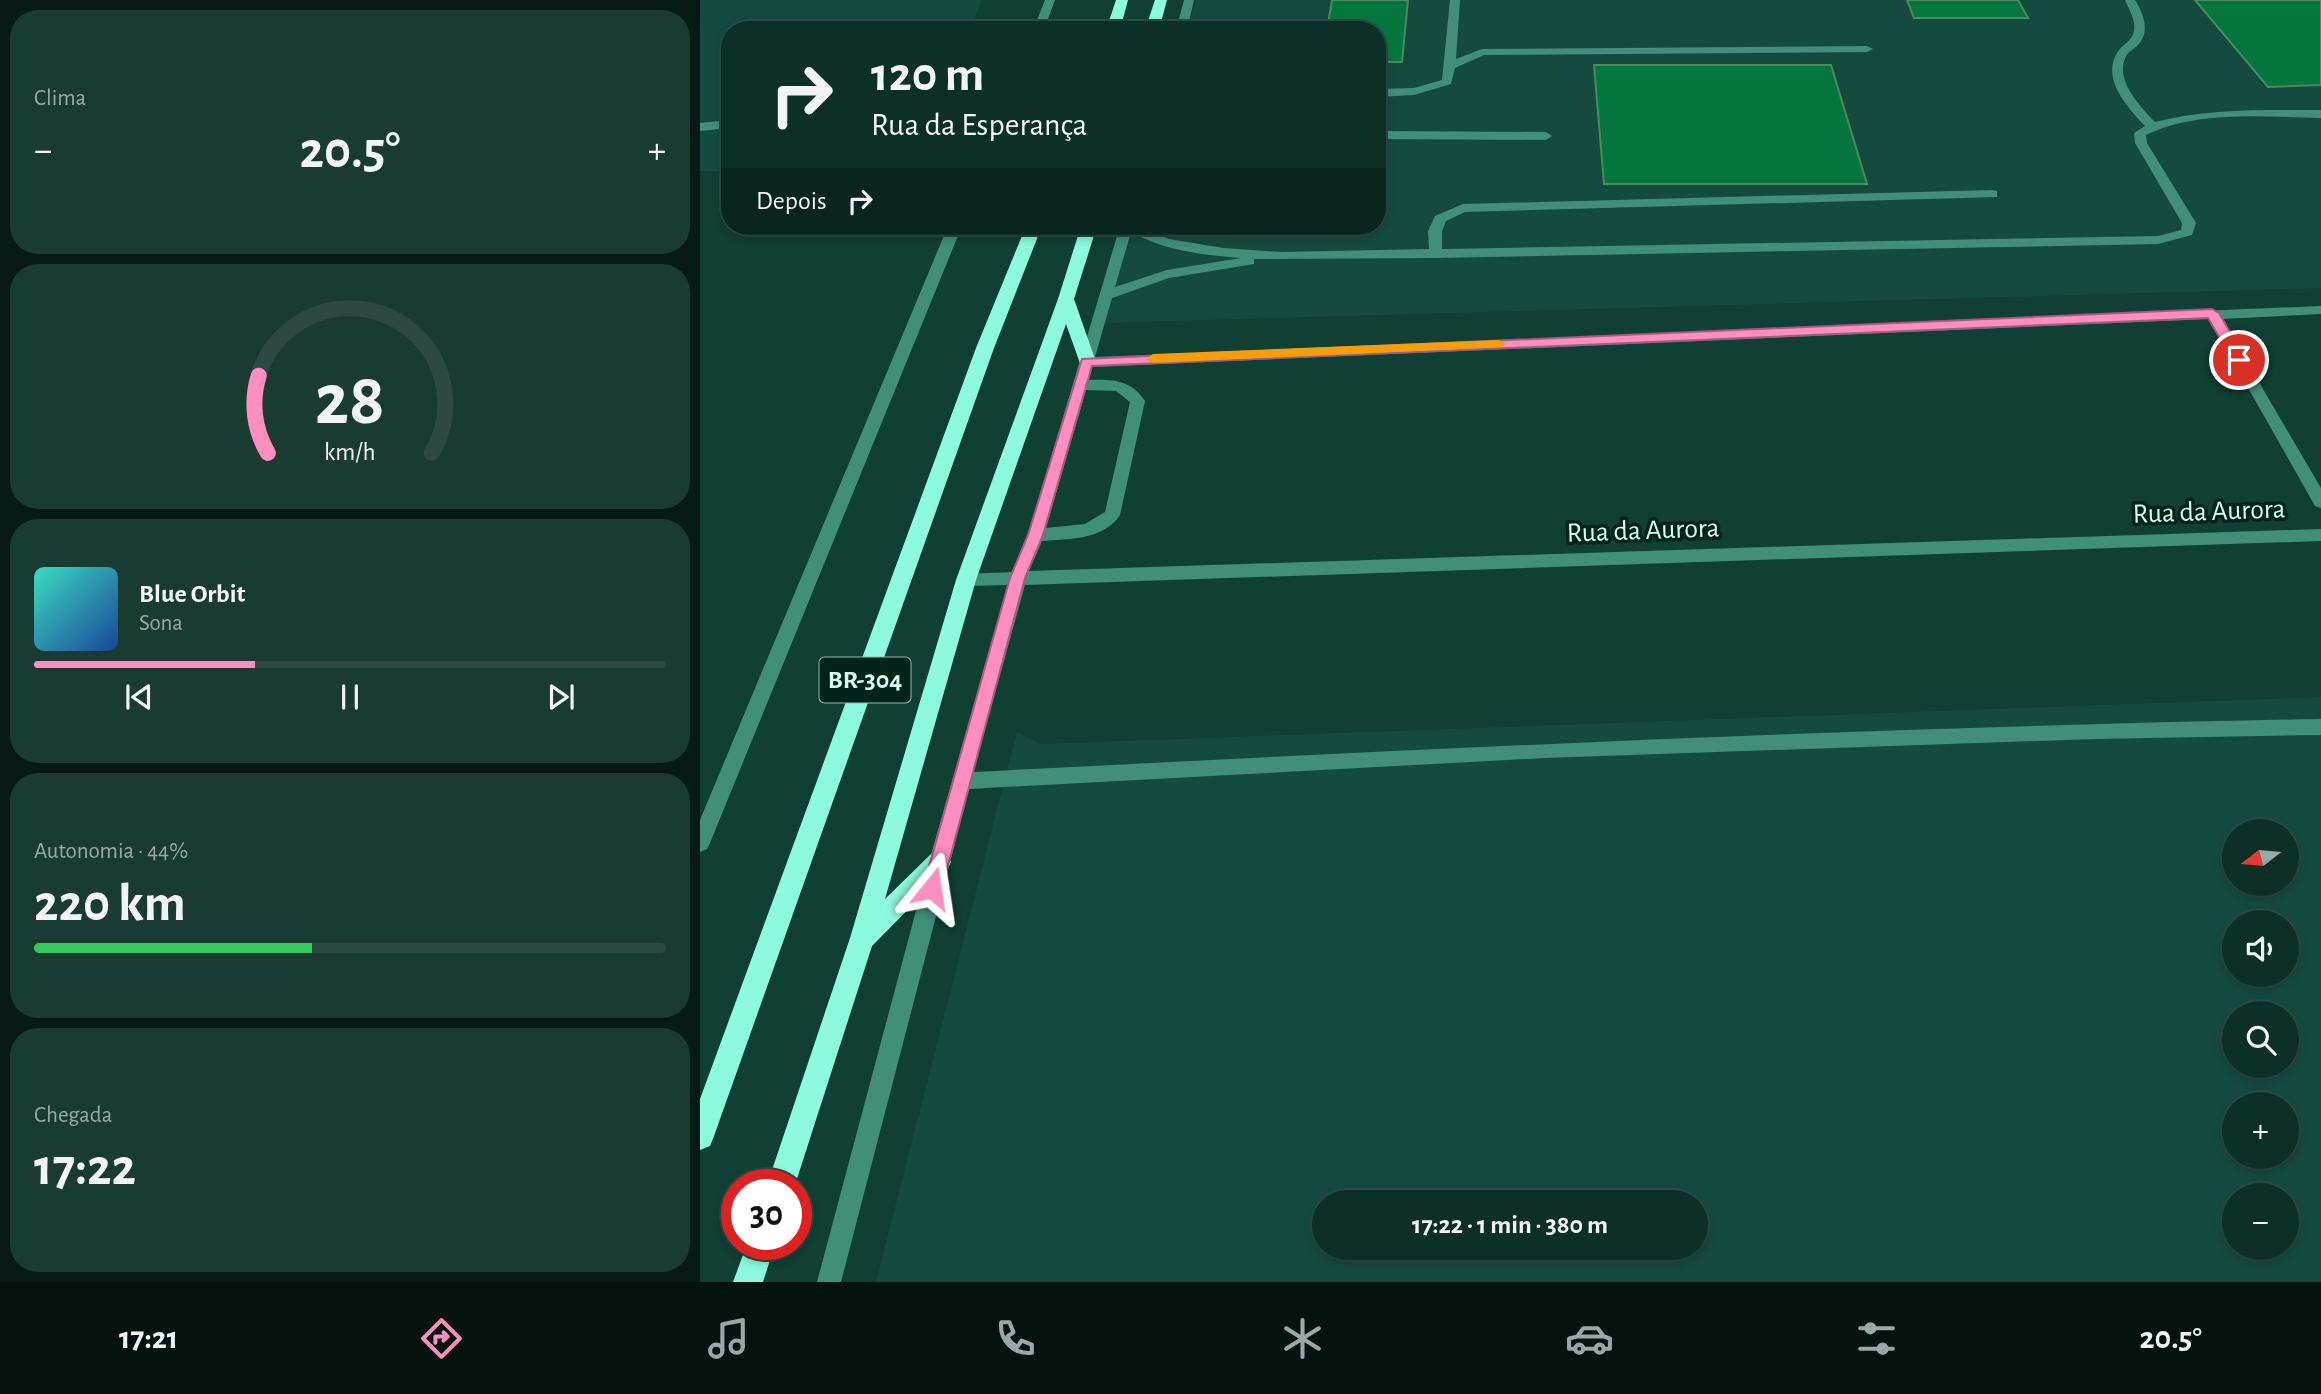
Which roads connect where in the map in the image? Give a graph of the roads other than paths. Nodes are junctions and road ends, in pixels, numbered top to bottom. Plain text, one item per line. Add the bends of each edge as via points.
1 (1050, 0) edge
2 (1122, 0) edge
3 (1161, 0) edge
4 (1189, 0) edge
5 (1455, 0) edge
6 (2130, 1) edge
7 (1042, 21) edge
8 (1116, 21) edge
9 (1155, 21) edge
10 (1183, 21) edge
11 (1867, 49) dead end
12 (1450, 66) junction
13 (1386, 92) edge
14 (2321, 114) edge
15 (721, 125) edge
16 (2151, 125) junction
17 (700, 127) edge
18 (1386, 135) edge
19 (1546, 136) dead end
20 (1992, 194) dead end
21 (951, 235) edge
22 (1030, 235) edge
23 (1087, 235) edge
24 (1125, 235) edge
25 (1144, 235) edge
26 (1436, 254) junction
27 (1280, 256) junction
28 (1106, 295) junction
29 (1066, 299) junction
30 (2321, 310) edge
31 (2212, 313) junction
32 (1087, 362) junction
33 (1080, 385) junction
34 (2321, 502) edge
35 (2321, 534) edge
36 (1036, 535) junction
37 (1018, 578) junction
38 (966, 580) junction
39 (2321, 727) edge
40 (964, 781) junction
41 (700, 843) edge
42 (939, 862) junction
43 (862, 938) junction
44 (700, 1136) edge
45 (786, 1169) edge
46 (756, 1260) edge
47 (748, 1282) edge
48 (829, 1282) edge

1 - 7 street
2 - 8 highway
3 - 9 highway
4 - 10 street
5 - 12 street
6 - 16 street via 2140,27 2136,41 2122,53 2118,71 2123,89
11 - 12 street via 1498,51 1467,56
12 - 13 street via 1447,82 1434,88
14 - 16 street via 2245,114
15 - 17 street
16 - 26 street via 2140,133 2141,143 2189,223 2187,232 2158,240
18 - 19 street
20 - 26 street via 1463,208 1440,219 1435,231
21 - 41 street
22 - 44 highway, BR-304 via 985,348
23 - 29 highway, BR-304
24 - 28 street
25 - 27 street via 1178,245
26 - 27 street
27 - 28 street via 1167,274
28 - 32 street
29 - 32 highway
29 - 38 highway, BR-304
30 - 31 street
31 - 32 street
31 - 34 street
32 - 33 street
33 - 36 street
33 - 36 street via 1122,386 1138,401 1112,515 1102,526 1085,531
35 - 37 street, Rua da Aurora
36 - 37 street
37 - 38 street, Rua da Aurora
37 - 40 street
38 - 43 highway, BR-304
39 - 40 street via 1545,750
40 - 42 street
42 - 43 highway
42 - 48 street
43 - 45 highway, BR-304
46 - 47 highway

